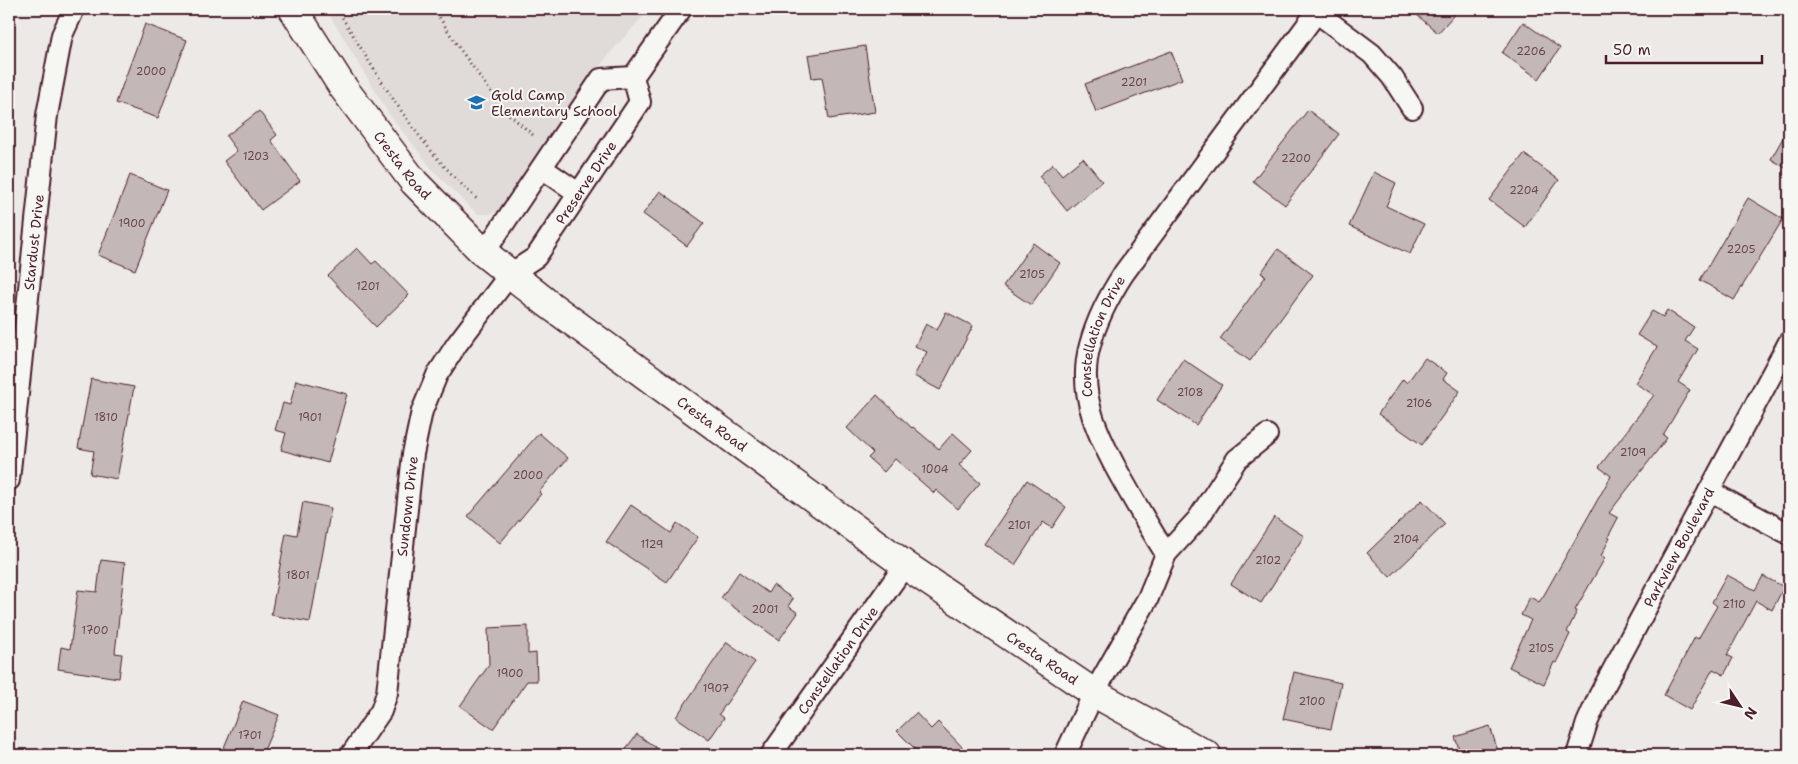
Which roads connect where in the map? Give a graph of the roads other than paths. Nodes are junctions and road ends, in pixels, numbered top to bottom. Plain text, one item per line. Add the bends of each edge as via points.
1 (74, 9) edge
2 (293, 9) edge
3 (681, 9) edge
4 (1317, 10) edge
5 (633, 77) junction
6 (1412, 108) dead end
7 (542, 168) junction
8 (578, 193) junction
9 (484, 253) junction
10 (510, 274) junction
11 (1789, 342) edge
12 (1267, 435) dead end
13 (9, 480) edge
14 (1709, 491) junction
15 (1789, 534) edge
16 (1166, 554) junction
17 (905, 565) junction
18 (1094, 694) junction
19 (350, 755) edge
20 (771, 755) edge
21 (1065, 755) edge
22 (1207, 755) edge
23 (1577, 755) edge

1 - 13 street, Stardust Drive via 62,35 47,115
2 - 9 main road, Cresta Road via 342,86 414,182
3 - 5 street
4 - 6 street via 1372,54
4 - 16 street, Constellation Drive via 1124,273 1105,303 1089,347 1087,391 1094,424
5 - 7 street via 602,79
5 - 8 street, Preserve Drive via 640,102
7 - 8 street
7 - 9 street
8 - 10 street, Preserve Drive via 536,257
9 - 10 main road, Cresta Road
10 - 17 main road, Cresta Road
10 - 19 street, Sundown Drive via 456,344 437,375 422,411 413,454 387,693 381,711
11 - 14 street, Parkview Boulevard
12 - 16 street via 1237,459 1198,519
14 - 15 street
14 - 23 street, Parkview Boulevard via 1599,696
16 - 18 street via 1148,598
17 - 18 main road, Cresta Road
17 - 20 street, Constellation Drive
18 - 21 street
18 - 22 main road, Cresta Road

